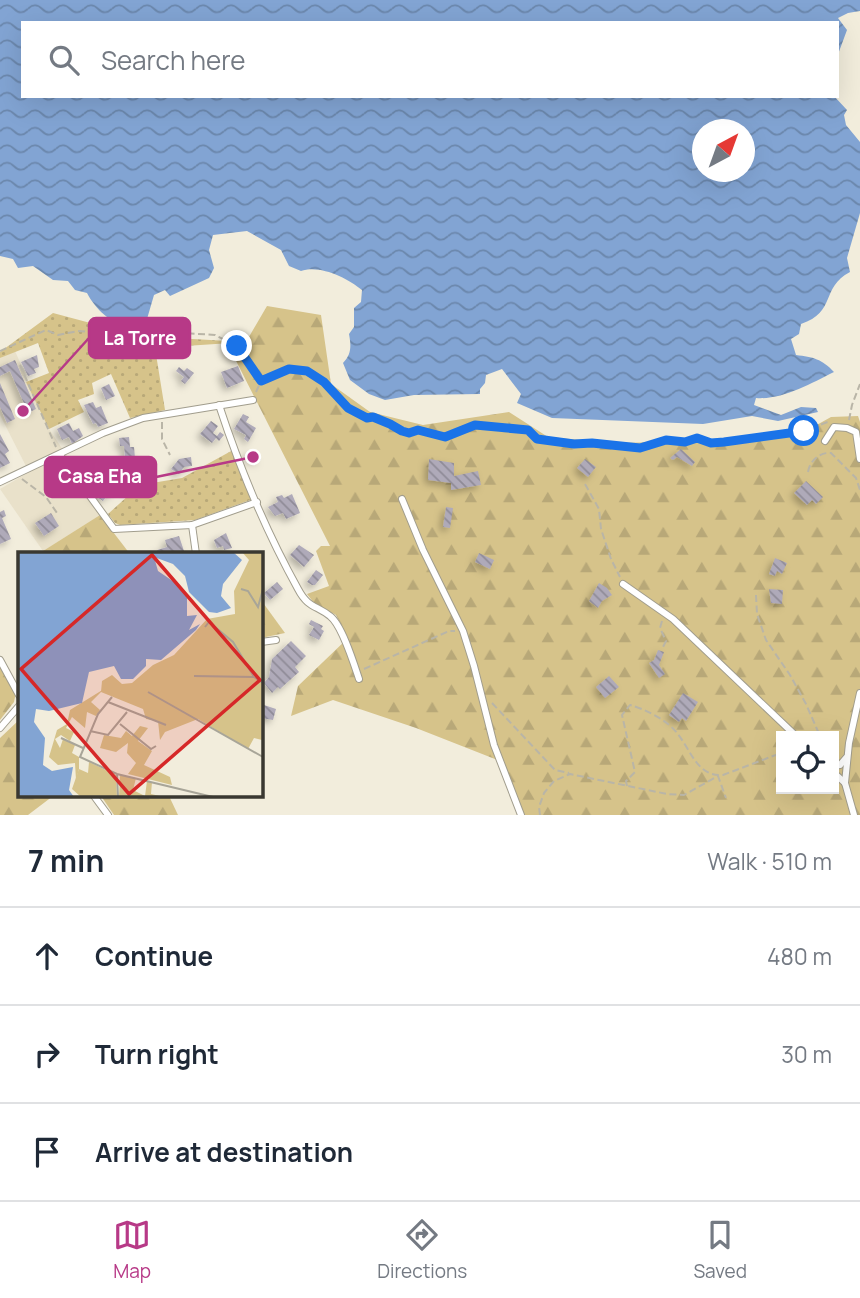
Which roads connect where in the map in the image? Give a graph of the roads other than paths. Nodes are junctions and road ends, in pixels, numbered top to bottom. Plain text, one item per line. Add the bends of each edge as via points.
1 (253, 400) road end
2 (219, 405) junction
3 (825, 441) dead end
4 (60, 455) junction
5 (860, 459) edge
6 (0, 482) edge
7 (402, 499) dead end
8 (257, 502) junction
9 (192, 525) junction
10 (196, 552) edge
11 (624, 584) road end
12 (276, 640) dead end
13 (262, 642) edge
14 (0, 660) edge
15 (359, 679) road end
16 (18, 693) edge
17 (860, 694) edge
18 (18, 707) edge
19 (0, 728) edge
20 (791, 731) edge
21 (847, 757) junction
22 (839, 765) edge
23 (839, 778) edge
24 (845, 783) junction
25 (95, 797) edge
26 (108, 815) edge
27 (521, 815) edge
28 (854, 815) edge

1 - 2 street
2 - 4 street via 144,418
2 - 8 street
3 - 5 street via 834,427 856,432
4 - 6 street
4 - 9 street via 114,529
7 - 27 street via 463,631 495,745
8 - 9 street
8 - 15 street via 299,592 311,606 332,616
9 - 10 street
11 - 20 street via 665,613
12 - 13 street
14 - 16 street
17 - 21 street
18 - 19 street
21 - 22 street
21 - 24 street
23 - 24 street
24 - 28 street
25 - 26 street

